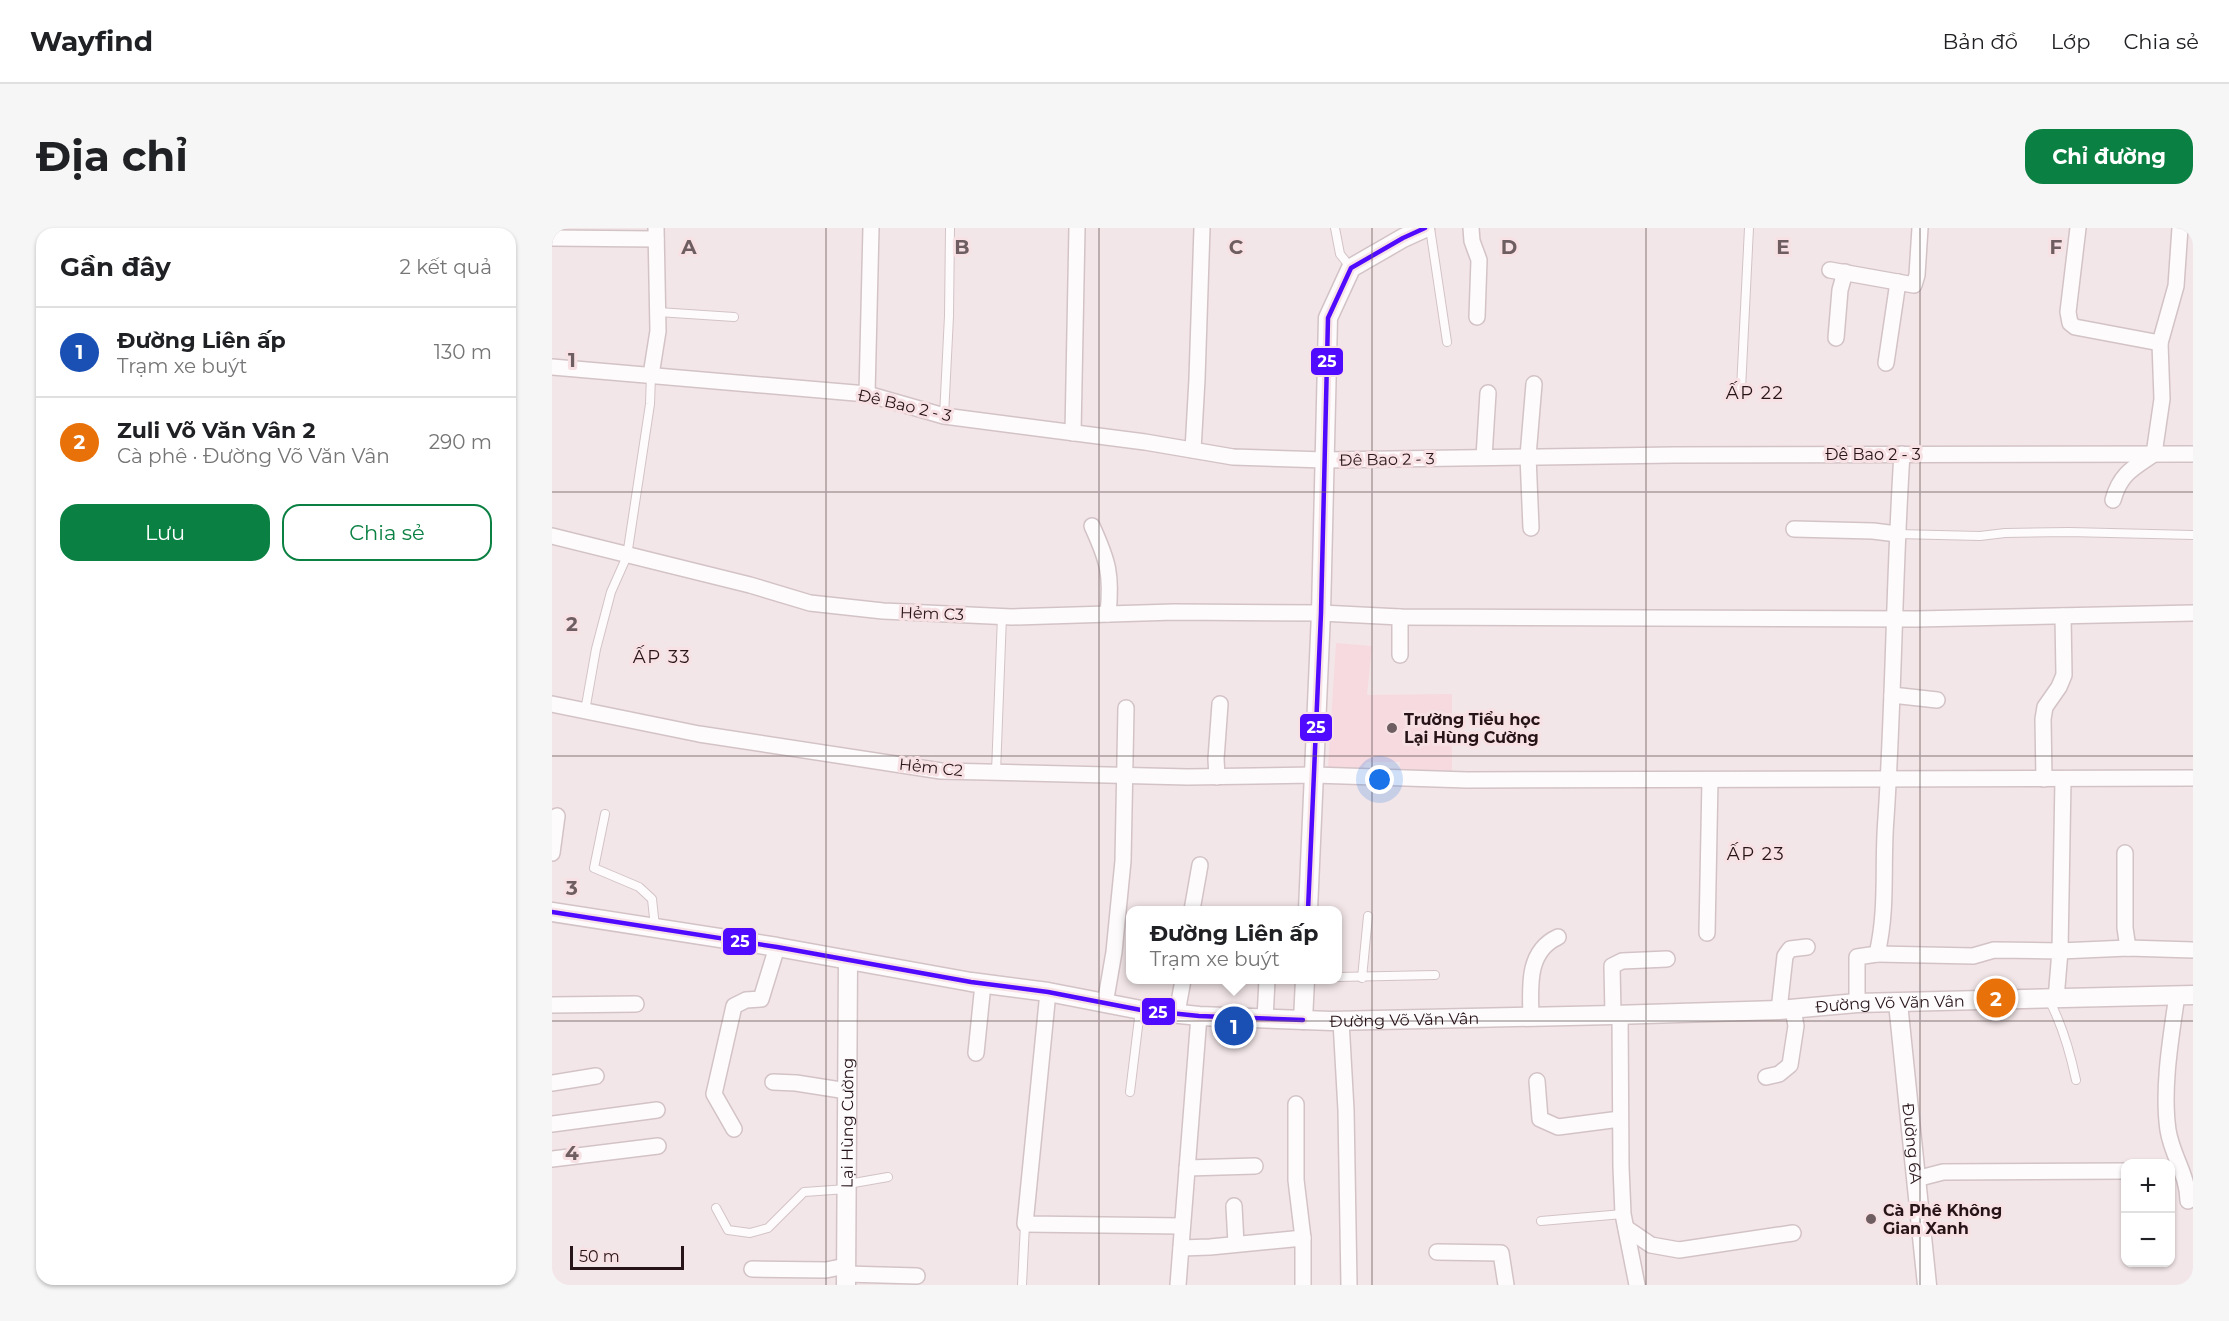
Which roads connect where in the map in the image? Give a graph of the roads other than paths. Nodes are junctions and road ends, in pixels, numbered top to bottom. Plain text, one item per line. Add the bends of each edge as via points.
1 (870, 228) edge
2 (950, 228) edge
3 (1077, 228) edge
4 (1202, 228) edge
5 (1335, 228) edge
6 (1425, 228) edge
7 (1430, 228) edge
8 (1471, 228) edge
9 (1749, 228) edge
10 (1920, 228) edge
11 (2078, 228) edge
12 (2180, 228) edge
13 (656, 234) edge
14 (552, 238) edge
15 (1351, 268) junction
16 (1898, 282) junction
17 (658, 312) junction
18 (734, 317) dead end
19 (1477, 317) dead end
20 (1836, 338) dead end
21 (1447, 342) dead end
22 (2160, 343) junction
23 (1886, 363) dead end
24 (552, 367) edge
25 (651, 375) junction
26 (1534, 384) dead end
27 (1741, 389) dead end
28 (1488, 393) dead end
29 (867, 394) junction
30 (944, 416) junction
31 (1073, 433) junction
32 (1193, 450) junction
33 (1902, 454) junction
34 (2154, 454) junction
35 (2193, 454) edge
36 (1528, 456) junction
37 (1484, 457) junction
38 (1324, 460) junction
39 (2113, 500) dead end
40 (1092, 526) dead end
41 (1531, 528) dead end
42 (1794, 529) dead end
43 (1897, 534) junction
44 (2193, 534) edge
45 (552, 536) edge
46 (627, 556) junction
47 (1321, 613) junction
48 (2193, 613) edge
49 (1108, 614) junction
50 (1002, 616) junction
51 (1400, 616) junction
52 (2063, 616) junction
53 (1895, 619) junction
54 (1400, 655) dead end
55 (1892, 695) junction
56 (1937, 700) dead end
57 (552, 704) edge
58 (1220, 704) dead end
59 (1126, 708) dead end
60 (585, 711) junction
61 (996, 772) junction
62 (1123, 776) junction
63 (1314, 776) junction
64 (1217, 777) junction
65 (2193, 778) edge
66 (1889, 779) junction
67 (2044, 779) junction
68 (2063, 779) junction
69 (1710, 780) junction
70 (605, 814) dead end
71 (557, 816) dead end
72 (552, 853) edge
73 (2125, 853) dead end
74 (1200, 865) dead end
75 (1193, 906) edge
76 (1308, 906) edge
77 (552, 912) edge
78 (1368, 916) dead end
79 (655, 927) junction
80 (1707, 933) dead end
81 (1558, 937) dead end
82 (777, 947) junction
83 (1807, 947) dead end
84 (2128, 948) junction
85 (2193, 950) edge
86 (2060, 951) junction
87 (1877, 954) junction
88 (1667, 959) dead end
89 (849, 960) junction
90 (1435, 975) dead end
91 (1342, 977) edge
92 (1362, 978) junction
93 (983, 984) junction
94 (1182, 984) edge
95 (1267, 984) edge
96 (1305, 984) edge
97 (1048, 992) junction
98 (2185, 995) edge
99 (2052, 999) junction
100 (1898, 1003) junction
101 (636, 1004) dead end
102 (1105, 1004) junction
103 (1857, 1004) junction
104 (552, 1005) edge
105 (1786, 1009) junction
106 (1141, 1010) junction
107 (1177, 1013) junction
108 (1616, 1015) junction
109 (1199, 1016) junction
110 (1531, 1016) junction
111 (1265, 1019) junction
112 (1303, 1020) junction
113 (1341, 1020) junction
114 (976, 1053) dead end
115 (596, 1076) dead end
116 (1766, 1077) dead end
117 (2076, 1080) dead end
118 (1537, 1081) dead end
119 (773, 1082) dead end
120 (552, 1083) edge
121 (847, 1091) junction
122 (1130, 1092) dead end
123 (1296, 1104) dead end
124 (657, 1110) dead end
125 (1620, 1119) junction
126 (552, 1124) edge
127 (734, 1129) dead end
128 (658, 1146) dead end
129 (552, 1159) edge
130 (1255, 1166) dead end
131 (1187, 1168) junction
132 (2121, 1171) edge
133 (2189, 1175) edge
134 (888, 1177) dead end
135 (1916, 1179) junction
136 (847, 1187) junction
137 (2188, 1201) dead end
138 (1234, 1206) dead end
139 (716, 1208) dead end
140 (1541, 1221) dead end
141 (1625, 1221) junction
142 (1025, 1224) junction
143 (1182, 1226) junction
144 (1793, 1233) dead end
145 (1303, 1238) junction
146 (1236, 1244) junction
147 (1181, 1248) junction
148 (1437, 1252) dead end
149 (752, 1269) dead end
150 (846, 1275) edge
151 (917, 1276) dead end
152 (1022, 1285) edge
153 (1178, 1285) edge
154 (1303, 1285) edge
155 (1349, 1285) edge
156 (1506, 1285) edge
157 (1637, 1285) edge
158 (1927, 1285) edge

1 - 29 street
2 - 30 lane
3 - 31 street
4 - 32 street
5 - 15 lane via 1340,254
6 - 15 street
7 - 21 lane
8 - 19 street via 1479,260
9 - 27 lane
10 - 16 street via 1914,285
11 - 22 street via 2070,323
12 - 22 street via 2176,286
13 - 14 street
13 - 17 street
15 - 38 street via 1328,318
16 - 20 street via 1838,271
16 - 23 street
17 - 18 lane
17 - 25 street
22 - 34 street via 2162,399
24 - 25 street, Đê Bao 2 - 3
25 - 29 street, Đê Bao 2 - 3
25 - 46 lane
26 - 36 street
28 - 37 street
29 - 30 street, Đê Bao 2 - 3
30 - 31 street, Đê Bao 2 - 3
31 - 32 street, Đê Bao 2 - 3
32 - 38 street, Đê Bao 2 - 3 via 1233,457
33 - 34 street, Đê Bao 2 - 3
33 - 36 street, Đê Bao 2 - 3
33 - 43 street
34 - 35 street, Đê Bao 2 - 3
34 - 39 street via 2125,474
36 - 37 street, Đê Bao 2 - 3
36 - 41 street
37 - 38 street, Đê Bao 2 - 3
38 - 47 street
40 - 49 street via 1108,566
42 - 43 street
43 - 44 lane
43 - 53 street
45 - 46 street, Hẻm C3
46 - 50 street, Hẻm C3 via 810,603 883,611
46 - 60 lane via 611,592
47 - 49 street, Hẻm C3
47 - 51 street, Hẻm C3
47 - 63 street
48 - 52 street, Hẻm C3
49 - 50 street, Hẻm C3
50 - 61 lane
51 - 53 street, Hẻm C3
51 - 54 street
52 - 53 street, Hẻm C3
52 - 67 street via 2064,675 2045,707 2043,719
53 - 55 street
55 - 56 street
55 - 66 street
57 - 60 street, Hẻm C2
58 - 64 street
59 - 62 street
60 - 61 street, Hẻm C2 via 699,734 941,771
61 - 62 street, Hẻm C2
62 - 64 street, Hẻm C2
62 - 102 street via 1123,861
63 - 64 street, Hẻm C2
63 - 69 street, Hẻm C2
63 - 76 street
65 - 68 street, Hẻm C2
66 - 67 street, Hẻm C2
66 - 69 street, Hẻm C2
66 - 87 street via 1886,899
67 - 68 street, Hẻm C2
68 - 86 street
69 - 80 street
70 - 79 lane via 594,868 639,887 652,899
71 - 72 street
73 - 84 street
74 - 75 street
77 - 79 street, Đường Võ Văn Vân
78 - 92 lane
79 - 82 street, Đường Võ Văn Vân
81 - 110 street via 1539,950 1530,983
82 - 89 street, Đường Võ Văn Vân
82 - 127 street via 761,999 734,1006 726,1038 714,1094
83 - 105 street via 1790,949 1785,956
84 - 85 street
84 - 86 street
86 - 87 street via 1994,950 1973,956
86 - 99 street
87 - 103 street via 1857,957
88 - 108 street via 1622,961 1612,966
89 - 93 street, Đường Võ Văn Vân
89 - 121 street, Lại Hùng Cường
90 - 92 lane
91 - 92 lane
93 - 97 street, Đường Võ Văn Vân
93 - 114 street
94 - 107 street
95 - 111 street
96 - 112 street
97 - 102 street, Đường Võ Văn Vân
97 - 142 street
98 - 99 street, Đường Võ Văn Vân
98 - 133 street via 2167,1088 2168,1130 2174,1152
99 - 100 street, Đường Võ Văn Vân
99 - 117 lane
100 - 103 street, Đường Võ Văn Vân
100 - 135 street, Đường 6A
101 - 104 street
102 - 106 street, Đường Võ Văn Vân
103 - 105 street, Đường Võ Văn Vân
105 - 108 street, Đường Võ Văn Vân
105 - 116 street via 1796,1026 1790,1065 1779,1074
106 - 107 street, Đường Võ Văn Vân
106 - 122 lane
107 - 109 street, Đường Võ Văn Vân
108 - 110 street, Đường Võ Văn Vân
108 - 125 street
109 - 111 street, Đường Võ Văn Vân
109 - 131 street
110 - 113 street, Đường Võ Văn Vân
111 - 112 street, Đường Võ Văn Vân
112 - 113 street, Đường Võ Văn Vân
113 - 155 street
115 - 120 street
118 - 125 street via 1540,1119 1558,1127
119 - 121 street
121 - 136 street, Lại Hùng Cường
123 - 145 street via 1296,1180
124 - 126 street
125 - 141 street
128 - 129 street
130 - 131 street
131 - 143 street
132 - 135 street via 1942,1172
133 - 137 street
134 - 136 lane
135 - 158 street, Đường 6A
136 - 139 lane via 804,1192 768,1228 750,1233 728,1230
136 - 150 street, Lại Hùng Cường
138 - 146 street
140 - 141 lane
141 - 144 street via 1651,1245 1679,1251
141 - 157 street
142 - 143 street
142 - 152 lane
143 - 147 street
145 - 146 street
145 - 154 street
146 - 147 street
147 - 153 street
148 - 156 street via 1501,1253
149 - 150 street via 826,1270
150 - 151 street

